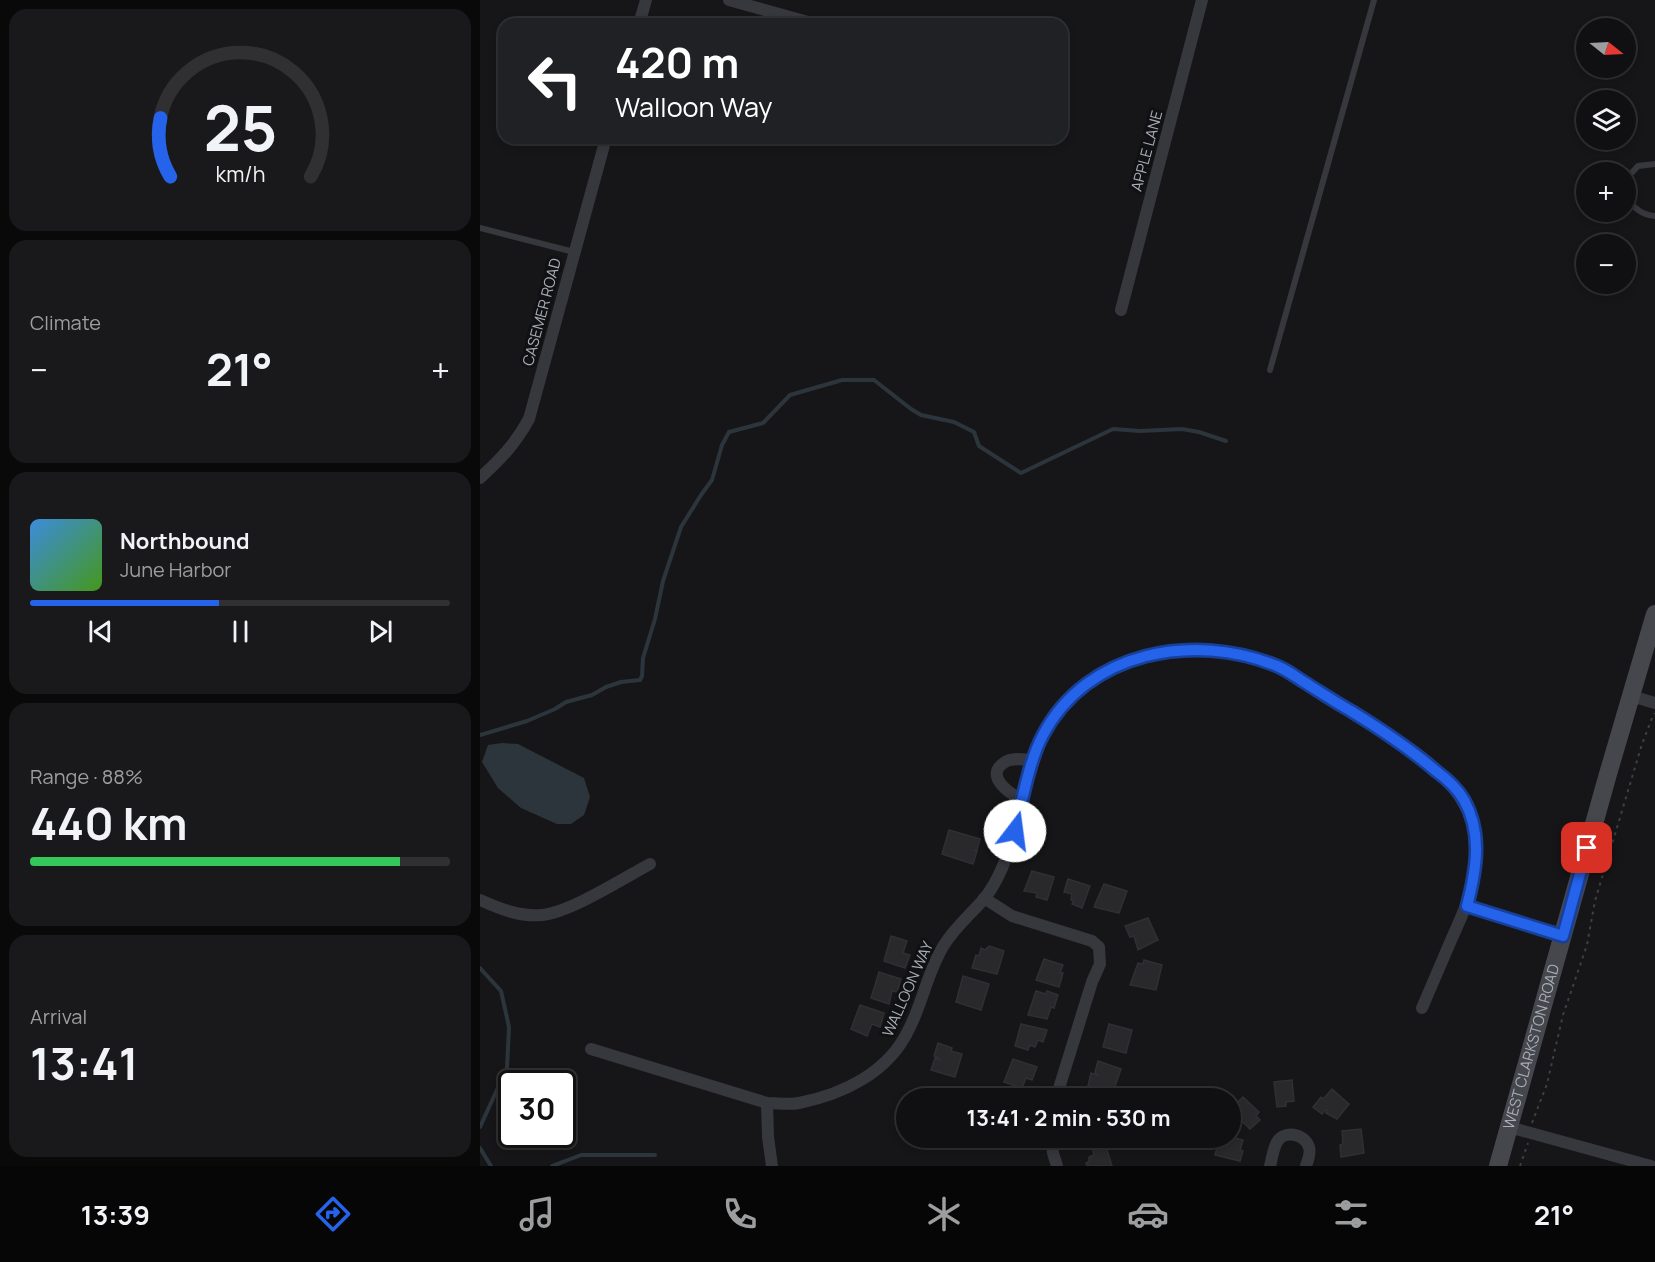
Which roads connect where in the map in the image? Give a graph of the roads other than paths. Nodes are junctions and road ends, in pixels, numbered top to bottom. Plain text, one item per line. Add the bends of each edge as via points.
1 (646, 0) edge
2 (729, 0) edge
3 (1202, 0) edge
4 (1374, 0) edge
5 (641, 18) edge
6 (794, 18) edge
7 (604, 144) edge
8 (1655, 164) edge
9 (1636, 168) edge
10 (1636, 209) edge
11 (1655, 216) edge
12 (480, 228) edge
13 (574, 252) junction
14 (1121, 310) dead end
15 (1270, 370) dead end
16 (480, 478) edge
17 (1655, 614) edge
18 (1652, 635) edge
19 (1631, 696) junction
20 (1655, 703) edge
21 (1034, 760) junction
22 (1023, 800) junction
23 (1015, 831) dead end
24 (1010, 847) dead end
25 (650, 864) dead end
26 (984, 898) junction
27 (480, 900) edge
28 (1467, 906) junction
29 (1563, 936) junction
30 (1422, 1008) dead end
31 (591, 1049) dead end
32 (1059, 1088) edge
33 (767, 1103) junction
34 (1509, 1127) junction
35 (1053, 1148) edge
36 (772, 1166) edge
37 (1057, 1166) edge
38 (1270, 1166) edge
39 (1306, 1166) edge
40 (1498, 1166) edge
41 (1651, 1166) edge

1 - 5 street
2 - 6 street
3 - 14 street, APPLE LANE
4 - 15 lane
7 - 13 street, CASEMER ROAD
8 - 9 lane
10 - 11 lane via 1646,216
12 - 13 lane
13 - 16 street, CASEMER ROAD via 529,418 503,458
17 - 18 main road, WEST CLARKSTON ROAD
18 - 19 main road, WEST CLARKSTON ROAD
19 - 20 street
19 - 29 main road, WEST CLARKSTON ROAD
21 - 22 street
21 - 22 street via 1005,761 998,770 1001,786
21 - 28 street via 1042,736 1074,693 1119,665 1161,652 1190,650 1230,654 1279,666 1407,746 1454,786 1464,801 1476,841 1477,862
22 - 23 street
24 - 26 street, WALLOON WAY
25 - 27 street via 551,914 521,914
26 - 32 street via 1012,916 1092,941 1099,947 1100,964
26 - 33 street, WALLOON WAY via 942,947 909,1030 896,1052 864,1079 820,1097 798,1103
28 - 29 street
28 - 30 street
29 - 34 main road, WEST CLARKSTON ROAD
31 - 33 street, WALLOON WAY
33 - 36 street
34 - 40 main road, WEST CLARKSTON ROAD
34 - 41 street
35 - 37 street
38 - 39 street via 1277,1141 1286,1134 1304,1139 1309,1147

